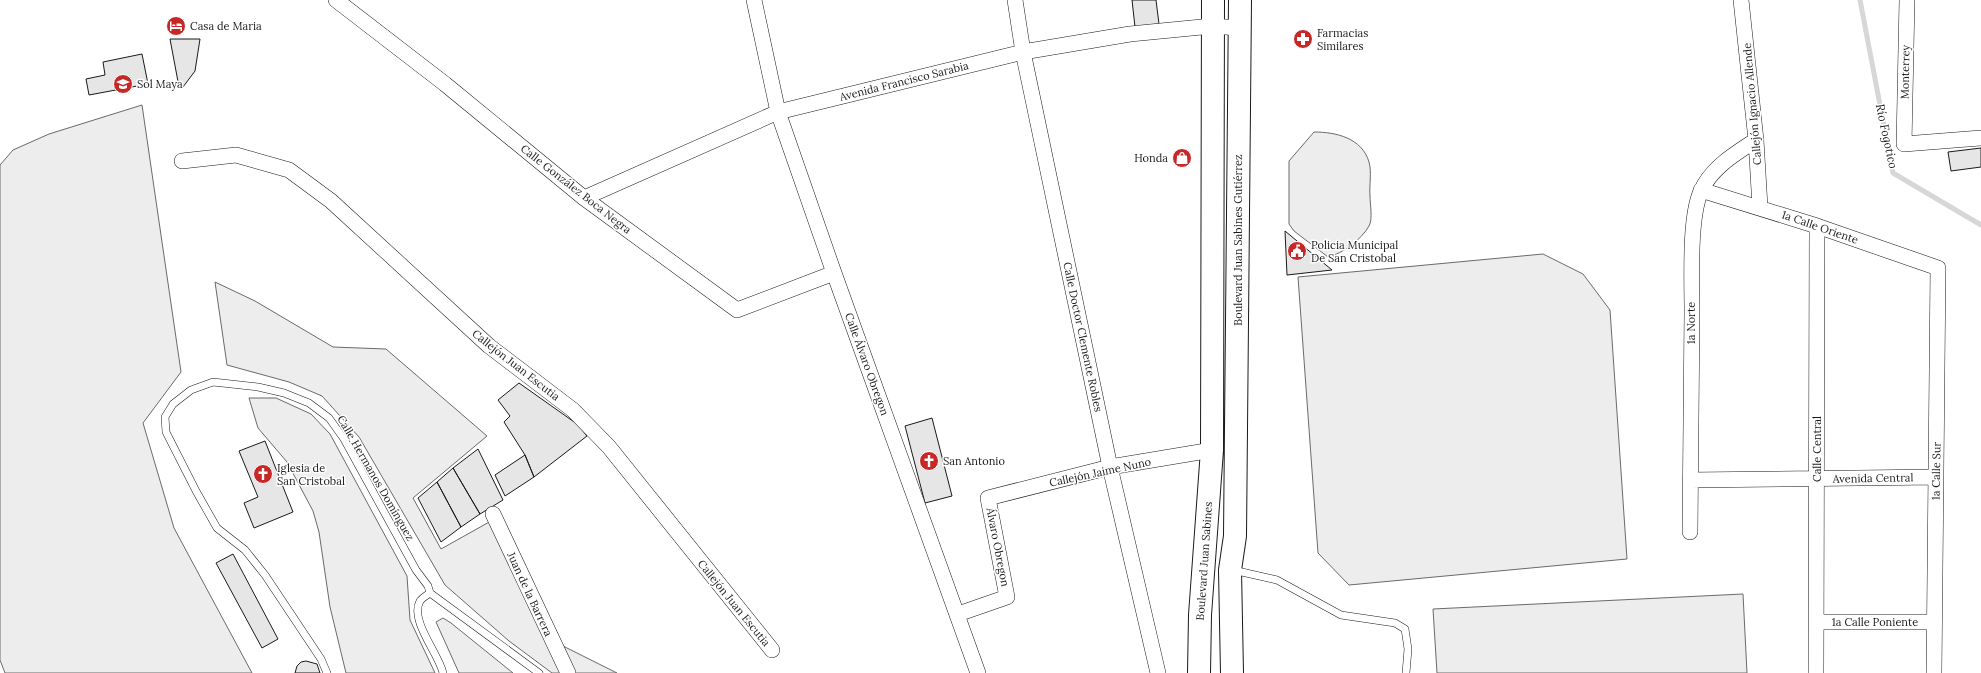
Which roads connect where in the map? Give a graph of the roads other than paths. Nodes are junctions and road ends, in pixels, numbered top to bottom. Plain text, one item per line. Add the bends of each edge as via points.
1 (336, 0) edge
2 (754, 0) edge
3 (1015, 0) edge
4 (1213, 0) edge
5 (1240, 0) edge
6 (1741, 0) edge
7 (1907, 0) edge
8 (1212, 26) junction
9 (1239, 28) junction
10 (1023, 52) junction
11 (778, 112) junction
12 (1981, 138) edge
13 (1756, 140) junction
14 (182, 162) dead end
15 (1701, 190) junction
16 (584, 198) junction
17 (1760, 207) junction
18 (1818, 226) junction
19 (1938, 268) joint
20 (834, 273) junction
21 (1212, 450) junction
22 (1110, 467) junction
23 (1936, 477) junction
24 (1817, 479) junction
25 (1690, 480) junction
26 (988, 498) joint
27 (493, 514) dead end
28 (1690, 532) dead end
29 (1230, 570) junction
30 (430, 593) junction
31 (958, 614) junction
32 (1816, 622) junction
33 (1934, 622) junction
34 (772, 650) dead end
35 (327, 673) edge
36 (443, 673) edge
37 (539, 673) edge
38 (568, 673) edge
39 (978, 673) edge
40 (1158, 673) edge
41 (1199, 673) edge
42 (1232, 673) edge
43 (1406, 673) edge
44 (1816, 673) edge
45 (1934, 673) edge

1 - 16 street, Calle González Boca Negra
2 - 11 street, Calle Álvaro Obregon
3 - 10 street, Calle Doctor Clemente Robles
4 - 8 main road
5 - 9 main road, Boulevard Juan Sabines Gutiérrez
6 - 13 street, Callejón Ignacio Allende
7 - 12 street, Monterrey via 1904,144
8 - 9 street, Avenida Francisco Sarabia
8 - 10 street, Avenida Francisco Sarabia via 1130,34
8 - 21 main road
9 - 29 main road, Boulevard Juan Sabines Gutiérrez via 1235,536
10 - 11 street, Avenida Francisco Sarabia
10 - 22 street, Calle Doctor Clemente Robles
11 - 16 street, Avenida Francisco Sarabia
11 - 20 street, Calle Álvaro Obregon
13 - 15 street, 1a Norte via 1711,173
13 - 17 street, Callejón Ignacio Allende
14 - 34 street, Callejón Juan Escutia via 236,155 290,170 331,201 488,346 573,410 596,433
15 - 17 street, 1a Calle Oriente
15 - 25 street, 1a Norte via 1695,208 1692,264
16 - 20 street, Calle González Boca Negra via 737,310
17 - 18 street, 1a Calle Oriente
18 - 19 street, 1a Calle Oriente
18 - 24 street, Calle Central
19 - 23 street, 1a Calle Sur
20 - 31 street, Calle Álvaro Obregon
21 - 22 street, Callejón Jaime Nuno
21 - 41 main road, Boulevard Juan Sabines via 1200,615
22 - 26 street, Callejón Jaime Nuno
22 - 40 street, Calle Doctor Clemente Robles
23 - 24 street, Avenida Central
23 - 33 street, 1a Calle Sur
24 - 25 street, Avenida Central
24 - 32 street, Calle Central
25 - 28 street, 1a Norte
26 - 31 street, Álvaro Obregon via 1007,597
27 - 38 street, Juan de la Barrera
29 - 42 main road
29 - 43 lane via 1277,580 1341,615 1396,623 1405,629 1408,649
30 - 35 lane, Calle Hermanos Domínguez via 344,439 329,418 309,402 284,393 239,384 213,382 192,390 173,404 165,417 166,432 217,528 245,550 265,575 321,659
30 - 36 lane via 420,600 418,609 424,633
30 - 37 lane
31 - 39 street, Calle Álvaro Obregon
32 - 33 street, 1a Calle Poniente
32 - 44 street, Calle Central
33 - 45 street, 1a Calle Sur

